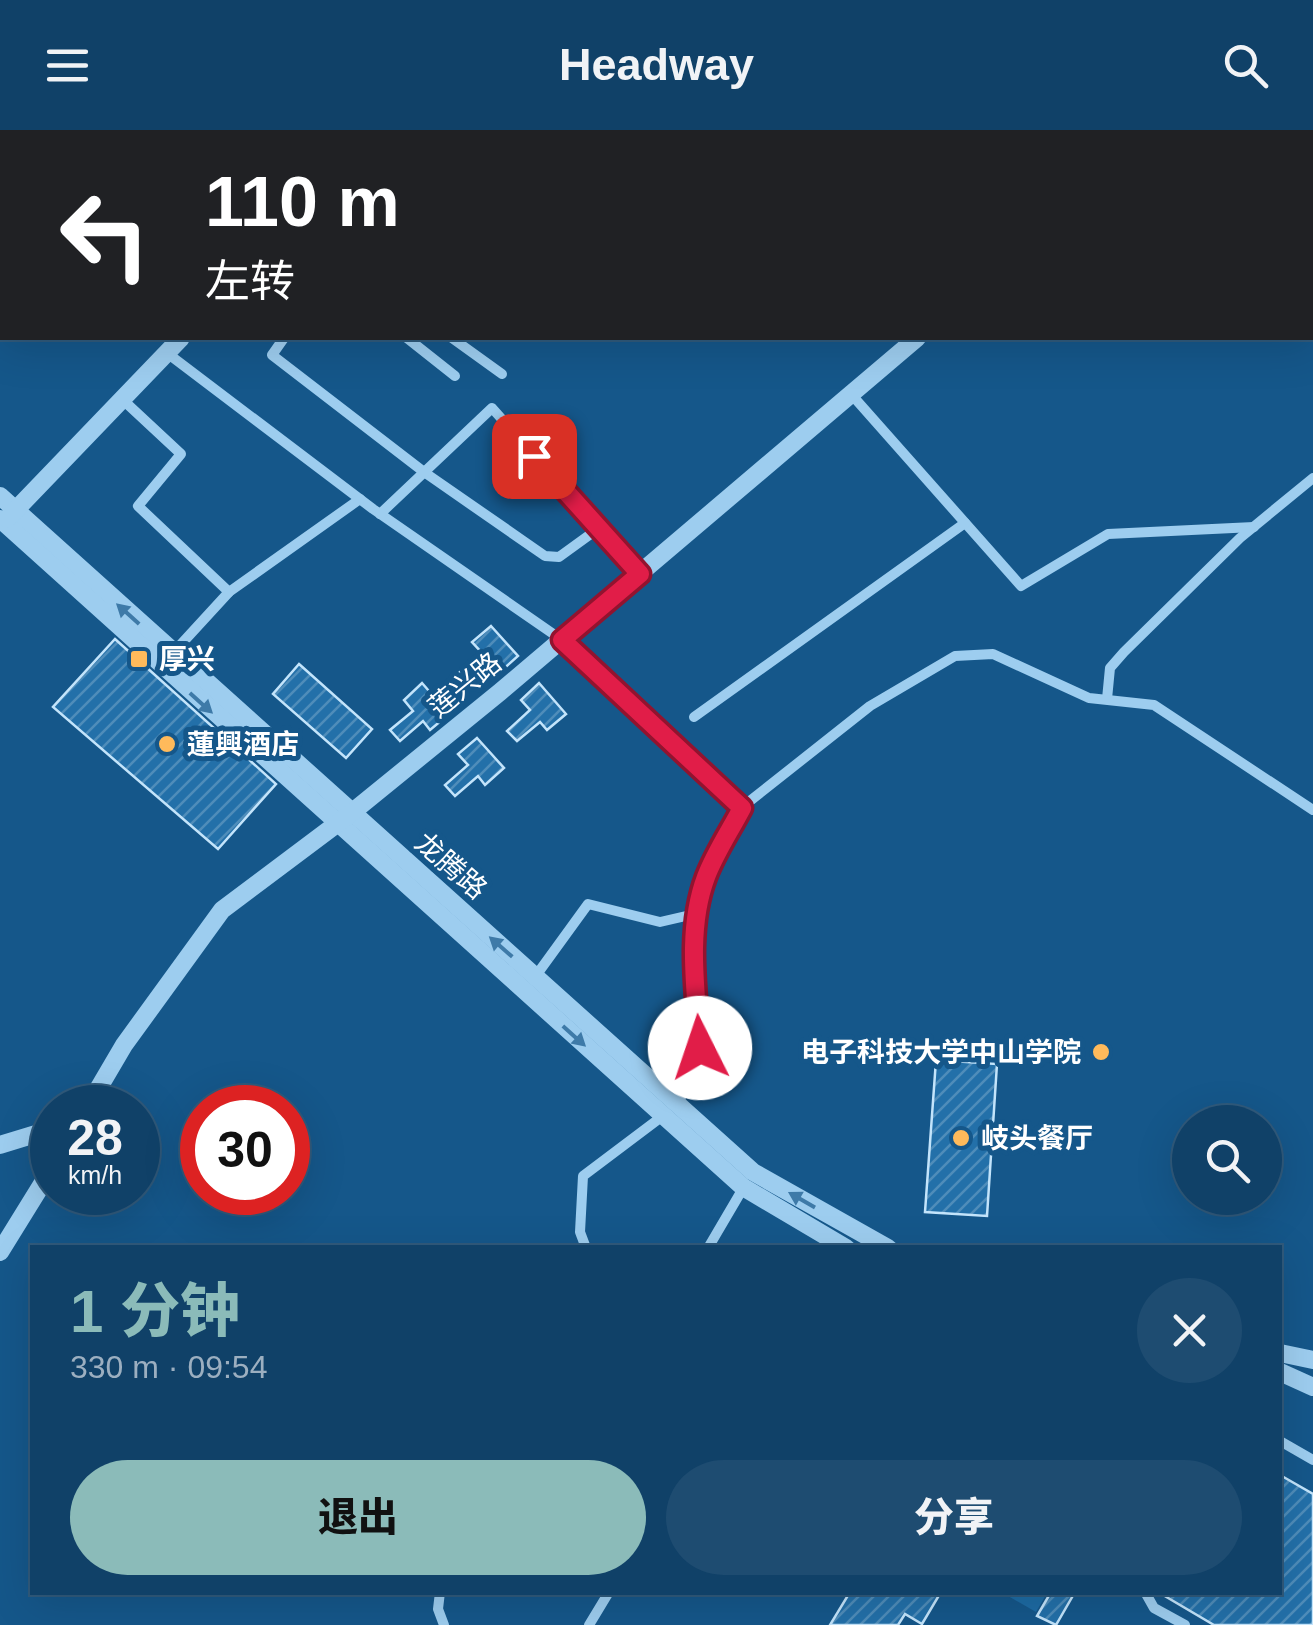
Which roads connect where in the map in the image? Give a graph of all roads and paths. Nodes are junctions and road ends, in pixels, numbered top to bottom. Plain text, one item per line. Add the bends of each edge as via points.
1 (179, 340) edge
2 (283, 340) edge
3 (410, 340) edge
4 (455, 340) edge
5 (910, 340) edge
6 (167, 353) junction
7 (502, 374) dead end
8 (455, 376) dead end
9 (851, 394) junction
10 (123, 400) junction
11 (424, 472) junction
12 (1313, 478) edge
13 (0, 496) edge
14 (360, 499) junction
15 (380, 514) junction
16 (6, 518) edge
17 (965, 523) junction
18 (1254, 527) junction
19 (599, 528) junction
20 (640, 574) junction
21 (229, 592) junction
22 (562, 640) junction
23 (172, 654) junction
24 (1107, 699) junction
25 (694, 717) dead end
26 (742, 808) junction
27 (1313, 810) edge
28 (343, 820) junction
29 (699, 913) junction
30 (535, 977) junction
31 (101, 1085) edge
32 (671, 1110) junction
33 (30, 1136) edge
34 (0, 1145) edge
35 (748, 1179) junction
36 (30, 1204) edge
37 (585, 1245) edge
38 (710, 1245) edge
39 (842, 1245) edge
40 (882, 1245) edge
41 (0, 1252) edge
42 (1282, 1353) edge
43 (1313, 1360) edge
44 (1282, 1373) edge
45 (1313, 1386) edge
46 (1282, 1442) edge
47 (1313, 1460) edge
48 (440, 1595) edge
49 (606, 1595) edge
50 (1146, 1595) edge
51 (444, 1625) edge
52 (589, 1625) edge
53 (1185, 1625) edge

1 - 6 street
2 - 11 street via 272,355
3 - 8 street
4 - 7 street
5 - 9 street, 莲兴路
6 - 10 street
6 - 14 street
9 - 17 street
9 - 20 street, 莲兴路
10 - 16 street
10 - 21 street via 181,454 138,506
11 - 15 street
11 - 19 street via 546,556 559,558
11 - 19 street via 492,408
12 - 18 street
13 - 16 street, 龙腾路
14 - 15 street
14 - 21 street
15 - 22 street
23 -> 16 street, 龙腾路
16 -> 28 street, 龙腾路
17 - 18 street via 1021,586 1108,534
17 - 25 street
18 - 24 street via 1110,668
19 - 20 street
20 - 22 street, 莲兴路
21 - 23 street
22 - 26 street
22 - 28 street, 莲兴路
23 - 28 street, 龙腾路
24 - 26 street via 1089,698 993,654 955,656 870,706
24 - 27 street via 1154,705
26 - 29 street via 705,880
30 -> 28 street, 龙腾路
28 - 31 street, 莲兴路 via 222,910
28 -> 32 street, 龙腾路
29 - 30 street via 660,922 588,904
29 - 32 street via 693,947 700,1048
30 - 32 street, 龙腾路
32 - 35 street, 龙腾路
32 - 37 street via 583,1176
33 - 34 street
35 - 38 street
35 - 39 street, 龙腾路
40 -> 35 street, 龙腾路
36 - 41 street
42 - 43 street
44 - 45 street
46 - 47 street
48 - 51 street
49 - 52 street
50 - 53 street via 1154,1608

